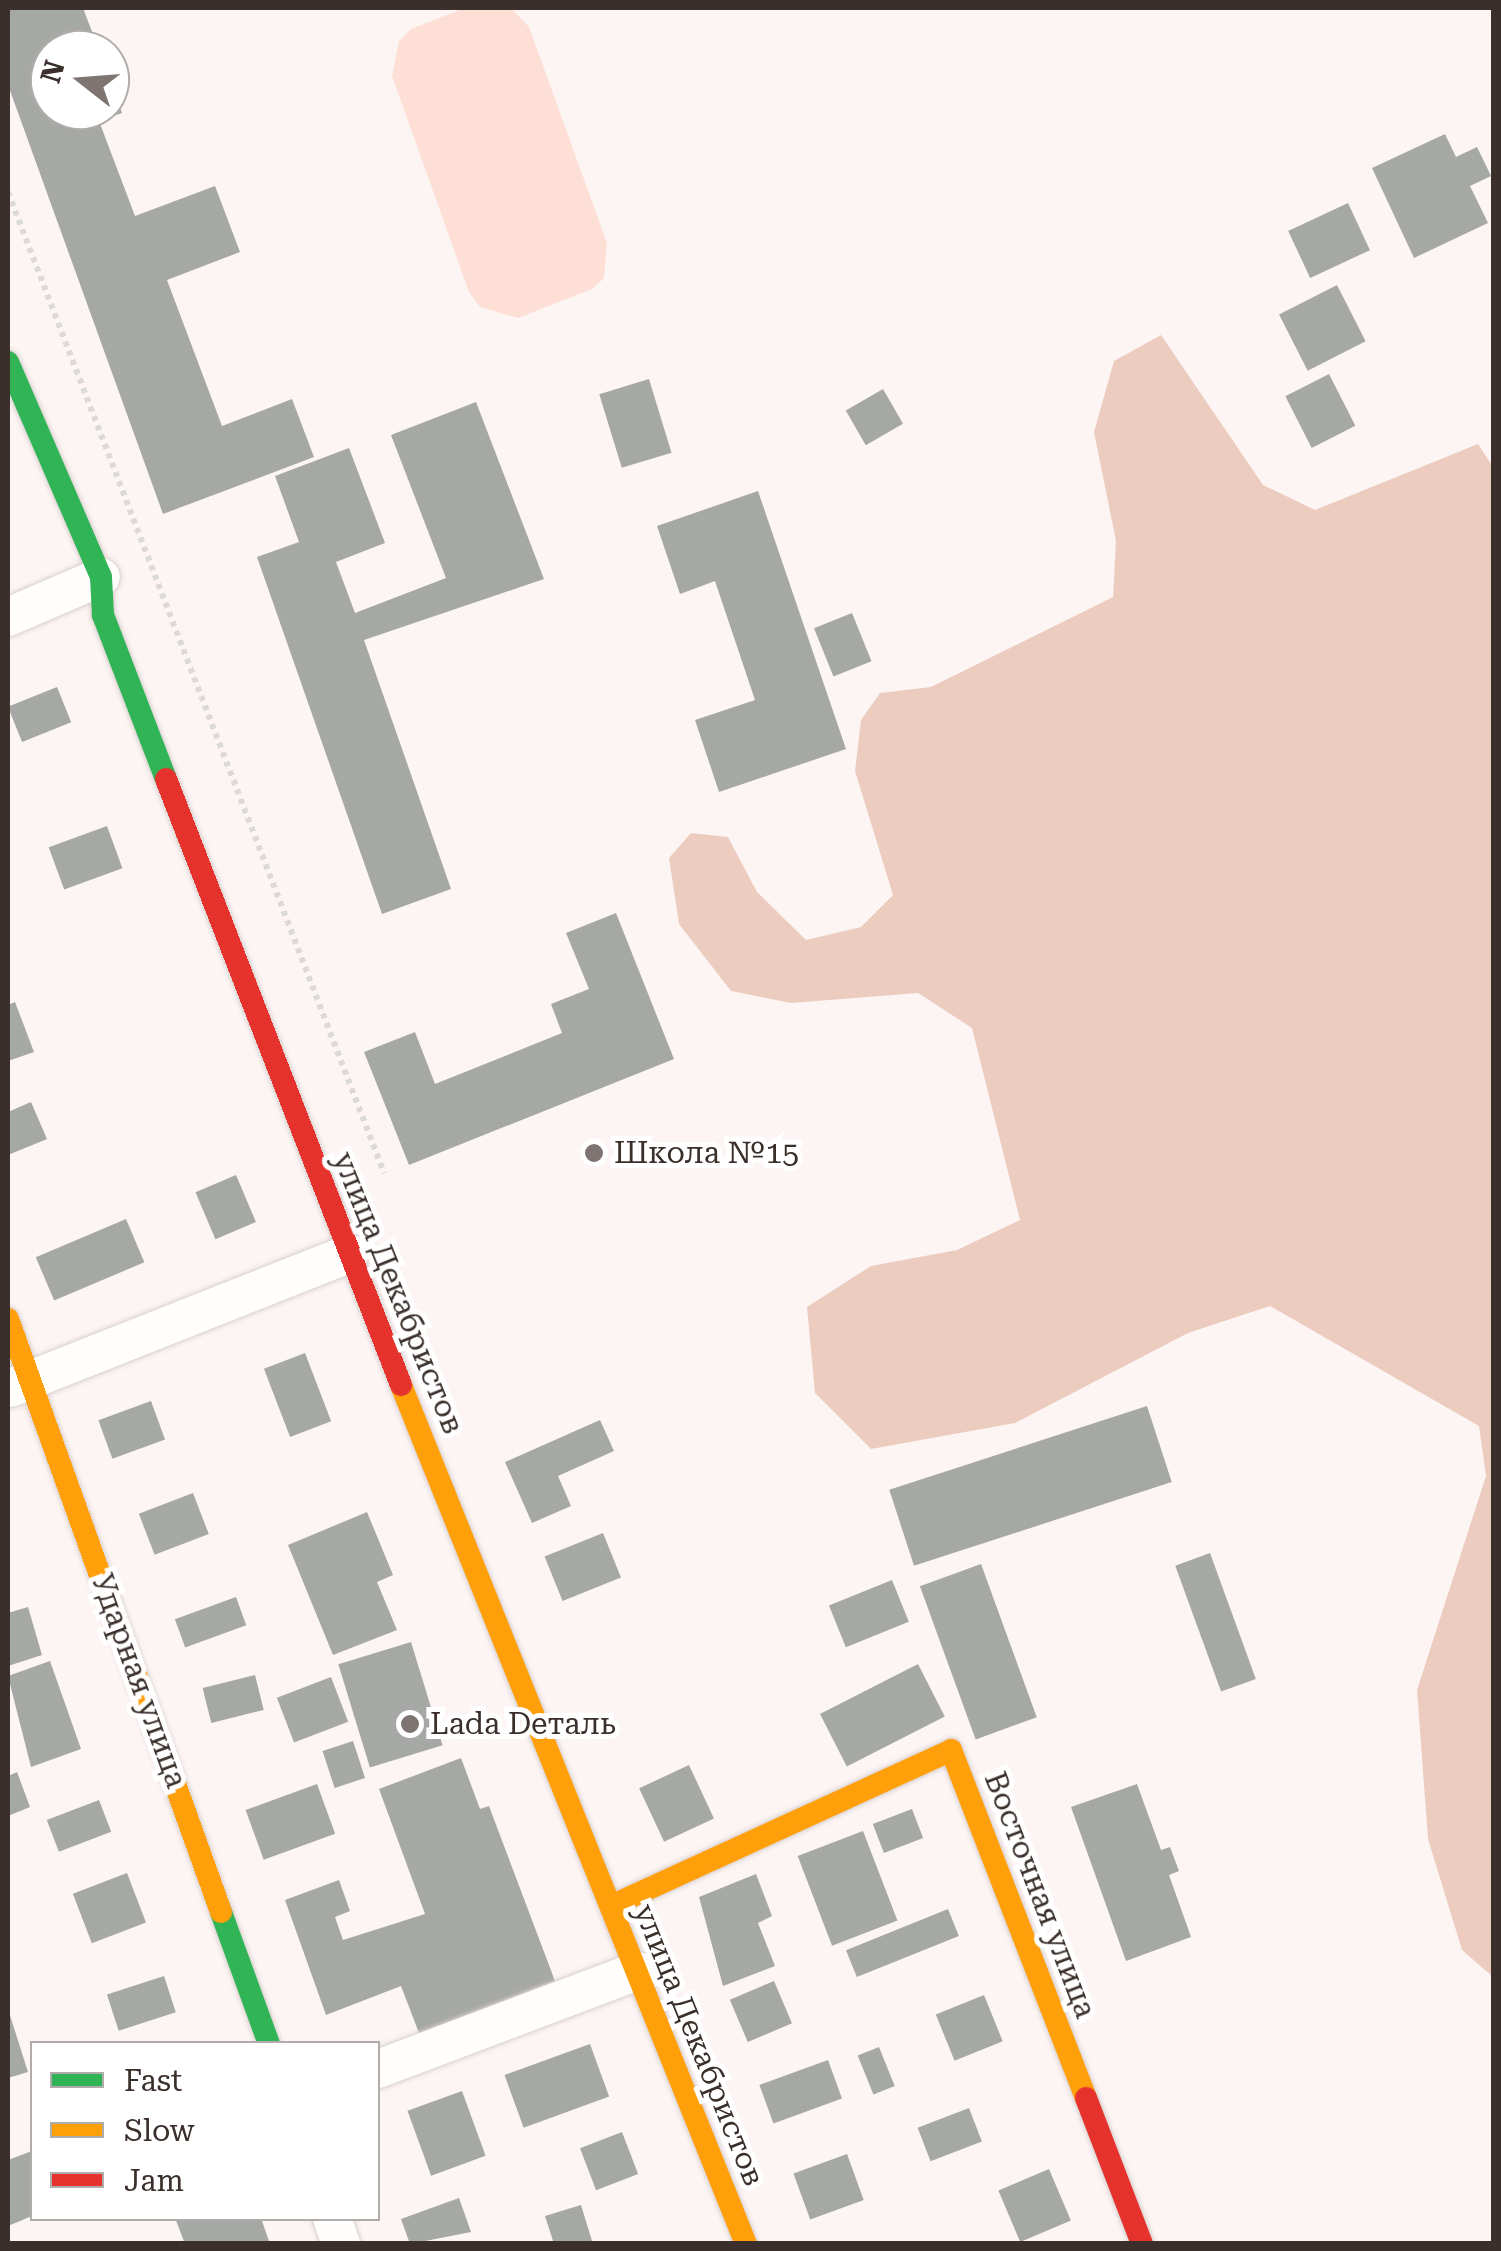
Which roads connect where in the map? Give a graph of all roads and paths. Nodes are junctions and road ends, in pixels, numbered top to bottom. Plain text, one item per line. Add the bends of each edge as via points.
1 (8, 192) edge
2 (8, 362) edge
3 (102, 577) junction
4 (8, 617) edge
5 (384, 1173) dead end
6 (350, 1254) junction
7 (8, 1319) edge
8 (19, 1384) edge
9 (612, 1906) junction
10 (637, 1971) junction
11 (268, 2041) edge
12 (380, 2068) edge
13 (746, 2244) edge
14 (1142, 2244) edge

1 - 5 path
2 - 3 main road, улица Декабристов
3 - 4 street
3 - 6 main road, улица Декабристов via 103,615
6 - 8 street
6 - 9 main road, улица Декабристов
7 - 8 main road, Ударная улица
8 - 11 main road, Ударная улица
9 - 10 main road, улица Декабристов
9 - 14 main road, Восточная улица via 951,1750
10 - 12 street
10 - 13 main road, улица Декабристов

